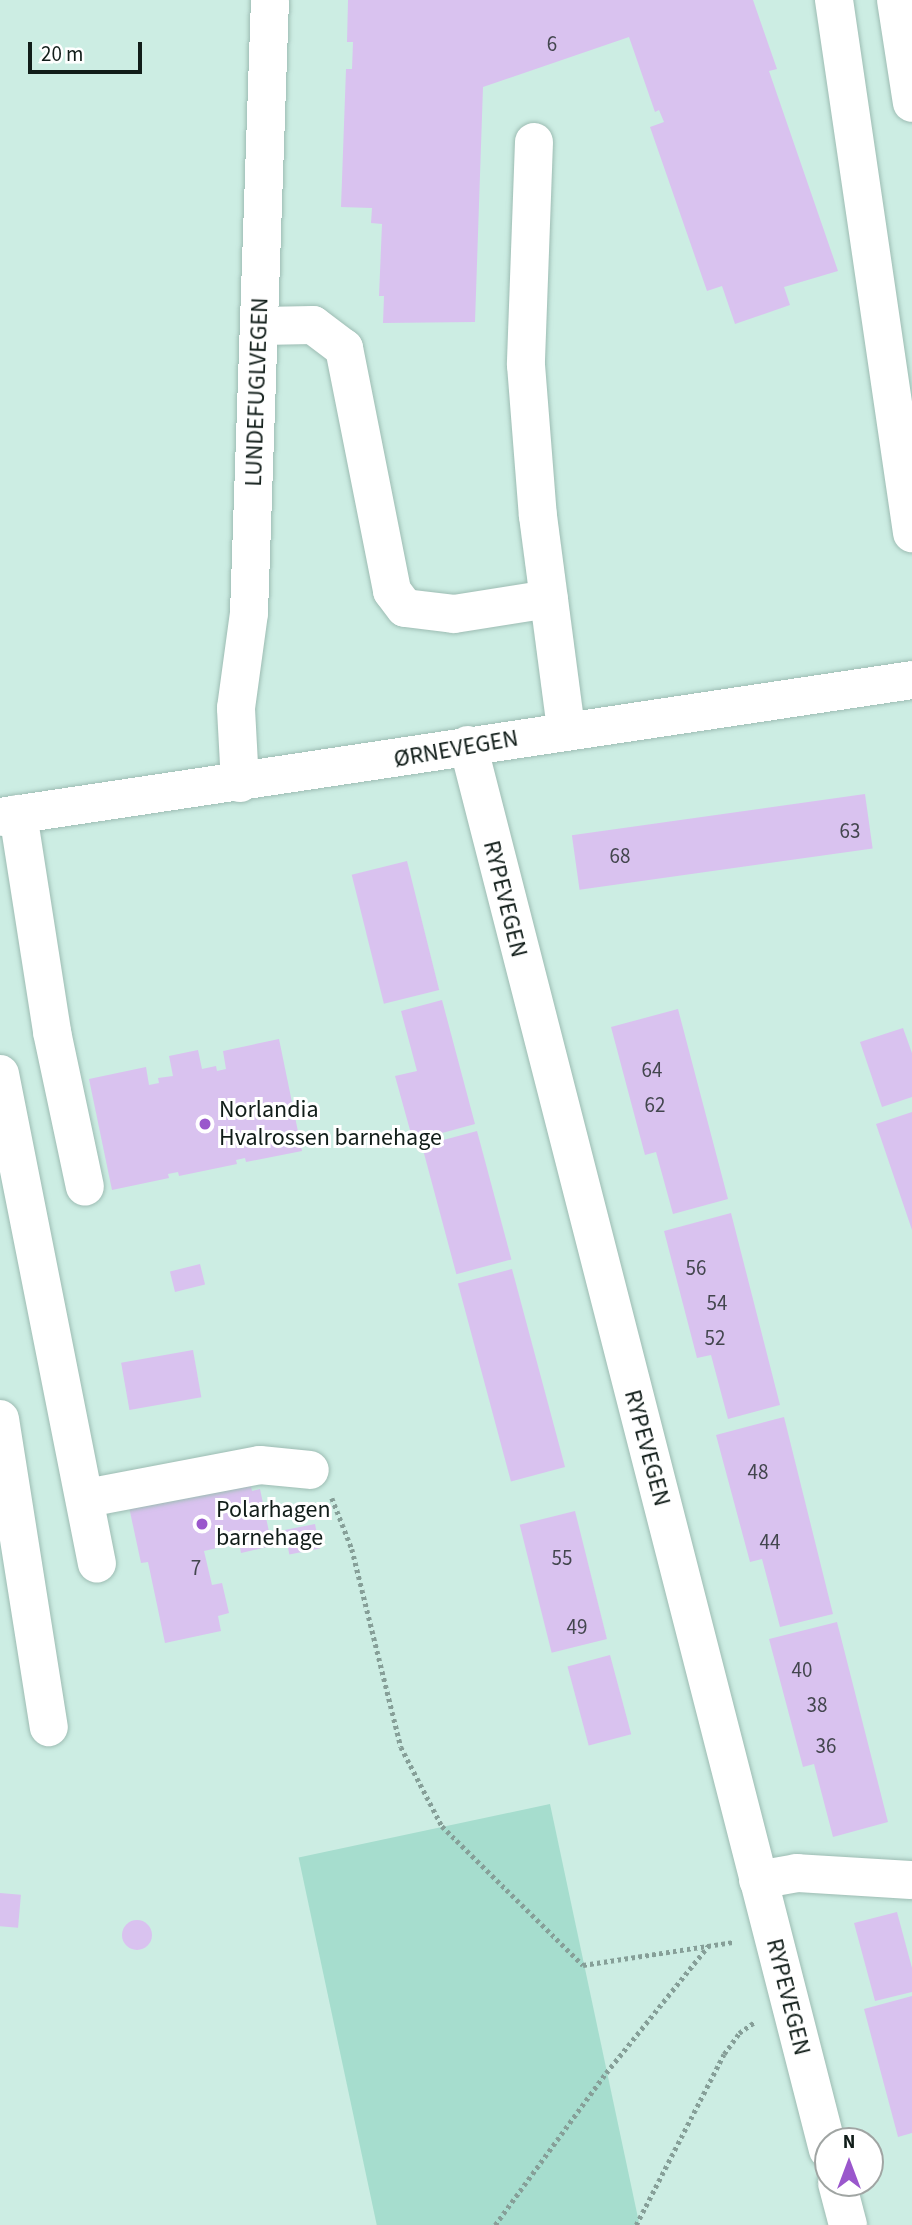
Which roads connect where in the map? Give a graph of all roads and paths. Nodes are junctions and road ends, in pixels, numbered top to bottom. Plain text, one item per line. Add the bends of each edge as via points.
1 (270, 0) edge
2 (834, 0) edge
3 (896, 0) edge
4 (912, 103) edge
5 (534, 142) dead end
6 (261, 326) junction
7 (912, 533) edge
8 (549, 599) junction
9 (911, 686) edge
10 (566, 730) junction
11 (468, 745) junction
12 (240, 783) junction
13 (9, 815) edge
14 (0, 1074) edge
15 (85, 1187) dead end
16 (0, 1419) edge
17 (310, 1470) joint
18 (87, 1498) junction
19 (97, 1563) dead end
20 (49, 1727) dead end
21 (758, 1880) junction
22 (912, 1880) edge
23 (773, 1937) junction
24 (708, 1946) junction
25 (790, 2005) junction
26 (822, 2127) edge
27 (841, 2197) edge
28 (495, 2225) edge
29 (636, 2225) edge
30 (848, 2225) edge

1 - 6 street, LUNDEFUGLVEGEN
2 - 7 street
3 - 4 street
5 - 8 street via 526,365
6 - 8 street via 313,325 344,348 392,591 405,608 454,614
6 - 12 street, LUNDEFUGLVEGEN via 249,613 236,708
8 - 10 street
9 - 10 street, ØRNEVEGEN
10 - 11 street, ØRNEVEGEN
11 - 12 street, ØRNEVEGEN
11 - 21 street, RYPEVEGEN
12 - 13 street, ØRNEVEGEN
13 - 15 street
14 - 18 street
16 - 20 street
17 - 18 street via 260,1465
17 - 24 path via 330,1491 345,1528 401,1747 442,1826 583,1965
18 - 19 street
21 - 22 street via 797,1873
21 - 23 street, RYPEVEGEN
23 - 24 path
23 - 25 street, RYPEVEGEN
24 - 28 path via 606,2073
25 - 26 street, RYPEVEGEN
25 - 29 path via 756,2021 732,2044
27 - 30 street

